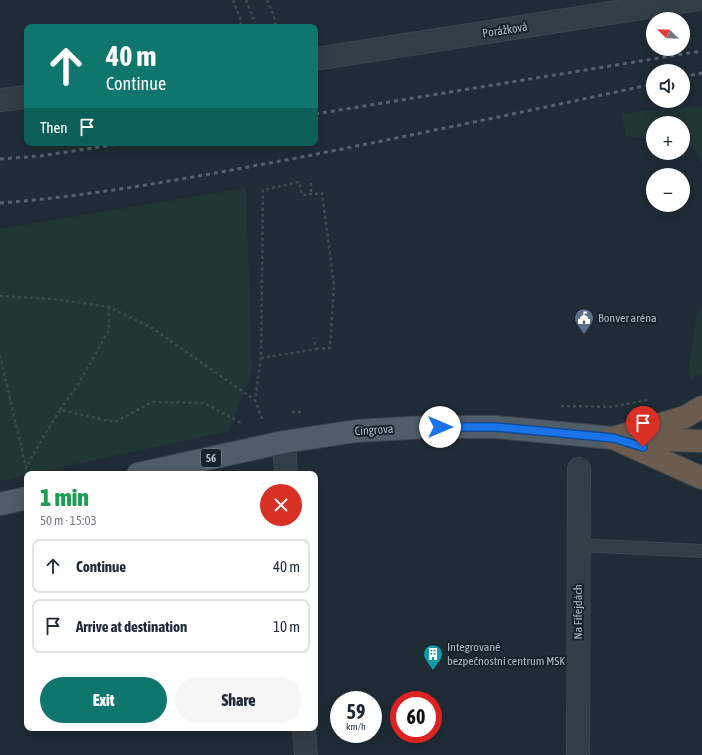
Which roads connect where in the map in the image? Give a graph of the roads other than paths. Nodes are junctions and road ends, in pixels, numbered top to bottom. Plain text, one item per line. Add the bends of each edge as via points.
1 (694, 0) edge
2 (318, 59) edge
3 (24, 97) edge
4 (0, 100) edge
5 (702, 407) edge
6 (613, 438) junction
7 (702, 441) edge
8 (284, 442) junction
9 (702, 463) edge
10 (580, 469) dead end
11 (152, 471) edge
12 (286, 471) edge
13 (702, 478) edge
14 (24, 499) edge
15 (0, 504) edge
16 (578, 545) junction
17 (702, 551) edge
18 (304, 731) edge
19 (306, 755) edge
20 (578, 755) edge

1 - 2 street, Porážková
3 - 4 street
5 - 6 highway, 56 via 685,417
6 - 7 highway, 56
6 - 8 main road, Cingrova / 56 via 496,427 427,427 356,431
6 - 9 highway, 56
6 - 13 highway, 56
8 - 11 main road, Cingrova / 56
8 - 12 street
10 - 16 street, Na Fifejdách
14 - 15 main road
16 - 17 lane
16 - 20 street, Na Fifejdách
18 - 19 street

